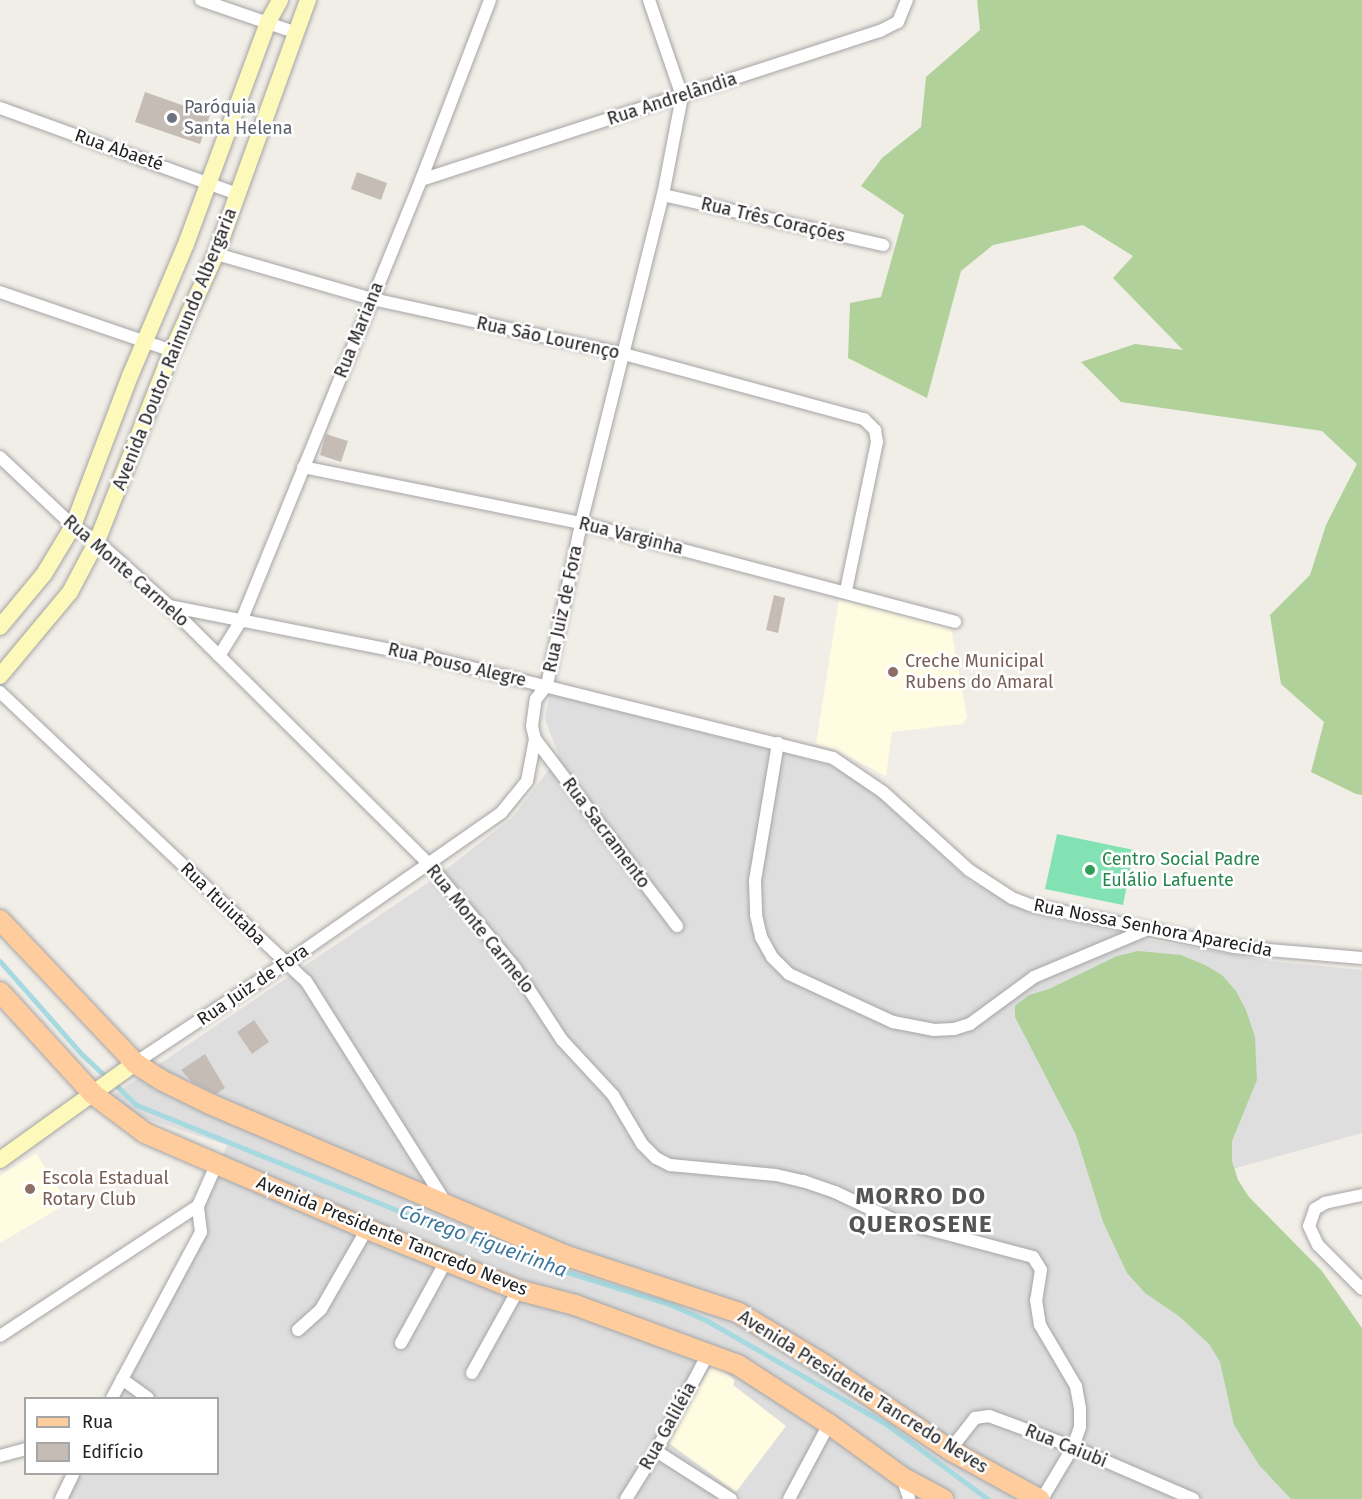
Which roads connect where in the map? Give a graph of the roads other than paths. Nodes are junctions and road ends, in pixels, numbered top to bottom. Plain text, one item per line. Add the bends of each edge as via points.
1 (201, 0) edge
2 (280, 0) edge
3 (308, 0) edge
4 (490, 0) edge
5 (650, 0) edge
6 (907, 0) edge
7 (268, 22) junction
8 (297, 33) junction
9 (682, 96) junction
10 (0, 108) edge
11 (421, 180) junction
12 (209, 182) junction
13 (237, 194) junction
14 (663, 195) junction
15 (883, 245) dead end
16 (216, 254) junction
17 (0, 292) edge
18 (372, 299) junction
19 (144, 342) junction
20 (172, 351) junction
21 (624, 354) junction
22 (0, 457) edge
23 (303, 467) junction
24 (581, 523) junction
25 (73, 526) junction
26 (97, 541) junction
27 (846, 591) junction
28 (168, 605) junction
29 (242, 619) junction
30 (955, 622) dead end
31 (0, 627) edge
32 (219, 656) junction
33 (0, 676) edge
34 (547, 685) junction
35 (0, 692) edge
36 (535, 739) junction
37 (778, 743) junction
38 (876, 787) joint
39 (429, 864) junction
40 (0, 920) edge
41 (677, 926) dead end
42 (1146, 930) junction
43 (1362, 958) edge
44 (286, 963) junction
45 (2, 998) edge
46 (135, 1063) junction
47 (93, 1095) junction
48 (0, 1160) edge
49 (217, 1163) junction
50 (1362, 1195) edge
51 (198, 1206) junction
52 (448, 1206) junction
53 (367, 1229) junction
54 (446, 1261) junction
55 (1362, 1289) edge
56 (518, 1290) junction
57 (298, 1330) dead end
58 (0, 1336) edge
59 (401, 1343) dead end
60 (709, 1353) junction
61 (472, 1373) dead end
62 (122, 1379) junction
63 (113, 1397) edge
64 (147, 1397) edge
65 (829, 1424) junction
66 (1073, 1447) junction
67 (24, 1450) edge
68 (950, 1450) junction
69 (656, 1451) junction
70 (0, 1456) edge
71 (72, 1475) edge
72 (902, 1477) junction
73 (61, 1499) edge
74 (626, 1499) edge
75 (731, 1499) edge
76 (789, 1499) edge
77 (909, 1499) edge
78 (943, 1499) edge
79 (1041, 1499) edge
80 (1193, 1499) edge

1 - 7 street
2 - 7 street, Avenida Doutor Raimundo Albergaria
3 - 8 street, Avenida Doutor Raimundo Albergaria
4 - 11 street, Rua Mariana
5 - 9 street, Rua Juiz de Fora
6 - 9 street, Rua Andrelândia via 898,22 880,31
7 - 8 street
7 - 12 street, Avenida Doutor Raimundo Albergaria
8 - 13 street, Avenida Doutor Raimundo Albergaria
9 - 11 street, Rua Andrelândia
9 - 14 street, Rua Juiz de Fora
10 - 12 street, Rua Abaeté
11 - 18 street, Rua Mariana
12 - 13 street, Rua Abaeté
12 - 19 street, Avenida Doutor Raimundo Albergaria
13 - 16 street, Avenida Doutor Raimundo Albergaria
14 - 15 street, Rua Três Corações
14 - 21 street, Rua Juiz de Fora
16 - 18 street, Rua São Lourenço
16 - 20 street, Avenida Doutor Raimundo Albergaria
17 - 19 street
18 - 21 street, Rua São Lourenço
18 - 23 street, Rua Mariana
19 - 20 street
19 - 25 street, Avenida Doutor Raimundo Albergaria
20 - 26 street, Avenida Doutor Raimundo Albergaria
21 - 24 street, Rua Juiz de Fora
21 - 27 street, Rua São Lourenço via 864,419 875,430 877,442
22 - 25 street, Rua Monte Carmelo
23 - 24 street, Rua Varginha
23 - 29 street, Rua Mariana
24 - 27 street, Rua Varginha
24 - 34 street, Rua Juiz de Fora
25 - 26 street, Rua Monte Carmelo
25 - 31 street, Avenida Doutor Raimundo Albergaria via 44,574
26 - 28 street, Rua Monte Carmelo
26 - 33 street, Avenida Doutor Raimundo Albergaria via 70,592
27 - 30 street, Rua Varginha
28 - 29 street, Rua Pouso Alegre
28 - 32 street, Rua Monte Carmelo
29 - 32 street, Rua Mariana
29 - 34 street, Rua Pouso Alegre
32 - 39 street, Rua Monte Carmelo
34 - 36 street, Rua Juiz de Fora via 536,699 532,726
34 - 37 street, Rua Pouso Alegre
35 - 44 street, Rua Ituiutaba
36 - 39 street, Rua Juiz de Fora via 527,781 501,813
36 - 41 street, Rua Sacramento
37 - 38 street, Rua Pouso Alegre via 833,758
37 - 42 street via 755,881 756,915 766,947 789,974 893,1022 934,1030 954,1029 970,1023 1034,977
38 - 42 street, Rua Nossa Senhora Aparecida via 969,870 1012,898
39 - 44 street, Rua Juiz de Fora
39 - 66 street, Rua Monte Carmelo via 515,968 562,1040 613,1095 642,1144 656,1158 670,1165 804,1181 894,1220 1033,1257 1041,1270 1036,1300 1040,1325 1076,1386 1080,1417
40 - 46 main road, Avenida Presidente Tancredo Neves
42 - 43 street, Rua Nossa Senhora Aparecida via 1234,947
44 - 46 street, Rua Juiz de Fora
44 - 52 street, Rua Ituiutaba via 306,981
45 - 47 main road, Avenida Presidente Tancredo Neves
46 - 47 street
46 - 52 main road, Avenida Presidente Tancredo Neves via 210,1104
47 - 48 street
47 - 49 main road, Avenida Presidente Tancredo Neves via 145,1133
49 - 51 street
49 - 53 main road, Avenida Presidente Tancredo Neves
50 - 55 street via 1325,1203 1315,1209 1309,1226 1318,1245
51 - 58 street
51 - 62 street via 201,1232
52 - 68 main road, Avenida Presidente Tancredo Neves via 564,1255 739,1313 820,1362
53 - 54 main road, Avenida Presidente Tancredo Neves
53 - 57 street via 321,1310
54 - 56 main road, Avenida Presidente Tancredo Neves
54 - 59 street
56 - 60 main road, Avenida Presidente Tancredo Neves via 575,1305
56 - 61 street
60 - 65 main road, Avenida Presidente Tancredo Neves via 738,1365
60 - 69 street, Rua Galiléia
62 - 63 street
62 - 64 street
65 - 72 main road, Avenida Presidente Tancredo Neves
65 - 76 street
66 - 68 street, Rua Caiubi via 983,1415 975,1418
66 - 79 street
66 - 80 street, Rua Caiubi
67 - 70 street
68 - 79 main road, Avenida Presidente Tancredo Neves
69 - 74 street, Rua Galiléia
69 - 75 street
71 - 73 street
72 - 77 street
72 - 78 main road, Avenida Presidente Tancredo Neves

